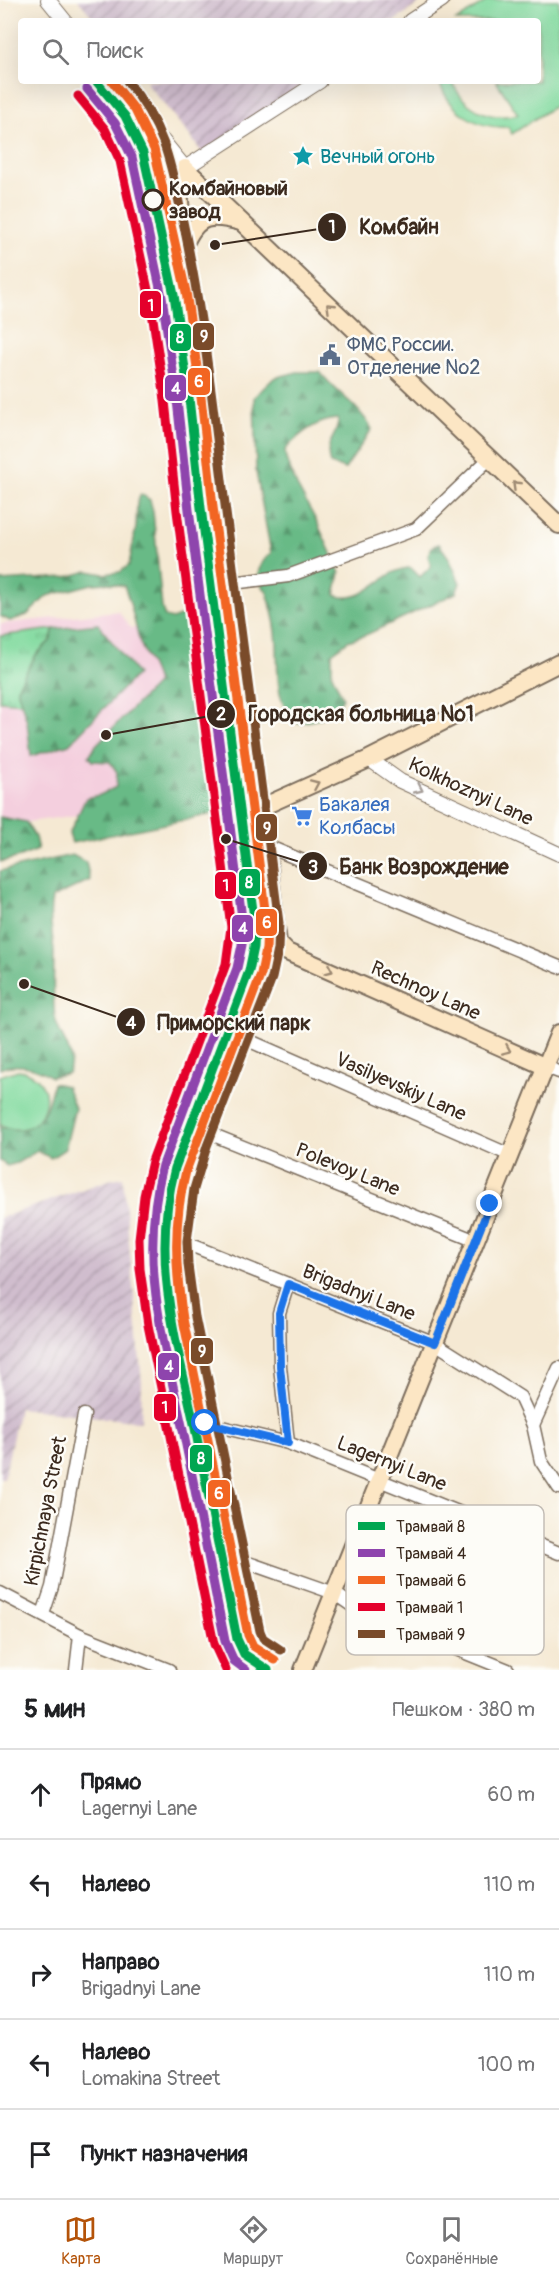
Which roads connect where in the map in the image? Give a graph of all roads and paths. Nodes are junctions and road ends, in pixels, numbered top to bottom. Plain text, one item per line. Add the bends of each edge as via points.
1 (48, 0) edge
2 (442, 0) edge
3 (63, 18) edge
4 (415, 18) edge
5 (116, 84) edge
6 (315, 84) edge
7 (185, 168) junction
8 (242, 222) junction
9 (184, 247) junction
10 (489, 459) junction
11 (559, 525) edge
12 (224, 584) junction
13 (559, 663) edge
14 (369, 759) junction
15 (262, 807) junction
16 (267, 846) junction
17 (559, 854) edge
18 (278, 943) junction
19 (559, 967) edge
20 (559, 1033) edge
21 (243, 1038) junction
22 (552, 1070) edge
23 (206, 1132) junction
24 (510, 1155) junction
25 (476, 1241) junction
26 (183, 1242) junction
27 (288, 1284) junction
28 (435, 1343) junction
29 (559, 1368) edge
30 (84, 1415) dead end
31 (205, 1423) junction
32 (533, 1425) junction
33 (288, 1443) junction
34 (380, 1479) junction
35 (559, 1488) edge
36 (370, 1505) edge
37 (443, 1505) edge
38 (544, 1547) edge
39 (559, 1553) edge
40 (346, 1563) edge
41 (0, 1593) edge
42 (334, 1593) junction
43 (346, 1601) edge
44 (43, 1614) junction
45 (80, 1635) junction
46 (471, 1655) edge
47 (76, 1670) edge
48 (169, 1670) edge
49 (303, 1670) edge
50 (508, 1670) edge

1 - 3 street
2 - 4 street
5 - 7 street
6 - 7 street
7 - 8 main road
7 - 9 main road via 179,189
8 - 9 main road via 223,217 202,219 190,230
10 -> 8 main road
9 - 12 main road
11 -> 10 main road
10 - 12 street via 416,529 288,576
12 - 15 main road via 246,764
13 - 14 main road
15 -> 14 main road
14 -> 17 street, Kolkhoznyi Lane via 400,781
15 - 16 main road
16 - 18 main road
16 - 19 street
18 - 21 street
18 -> 22 main road, Rechnoy Lane via 287,952
20 - 22 main road
21 - 23 street
21 - 24 street, Vasilyevskiy Lane
22 - 24 main road
23 - 25 street, Polevoy Lane
23 - 26 street via 177,1208 176,1222
24 - 25 main road
25 - 28 main road
26 - 27 street, Brigadnyi Lane
26 - 31 street via 177,1262 184,1328 193,1388
27 - 28 street, Brigadnyi Lane
27 - 33 street via 279,1313
28 - 32 street, Brigadnyi Lane via 520,1397
28 - 34 main road
29 - 32 street
30 - 44 street, Kirpichnaya Street via 52,1587
31 - 33 street, Lagernyi Lane
31 - 42 street via 213,1490 237,1559
32 - 35 street, Brigadnyi Lane via 541,1461
33 - 34 street, Lagernyi Lane
34 - 36 main road
34 - 37 street, Lagernyi Lane
38 - 39 street, Lagernyi Lane
40 - 42 main road
41 - 44 street
42 - 43 street
42 - 49 main road
44 - 45 street
45 - 47 street
45 - 48 street
46 - 50 street

